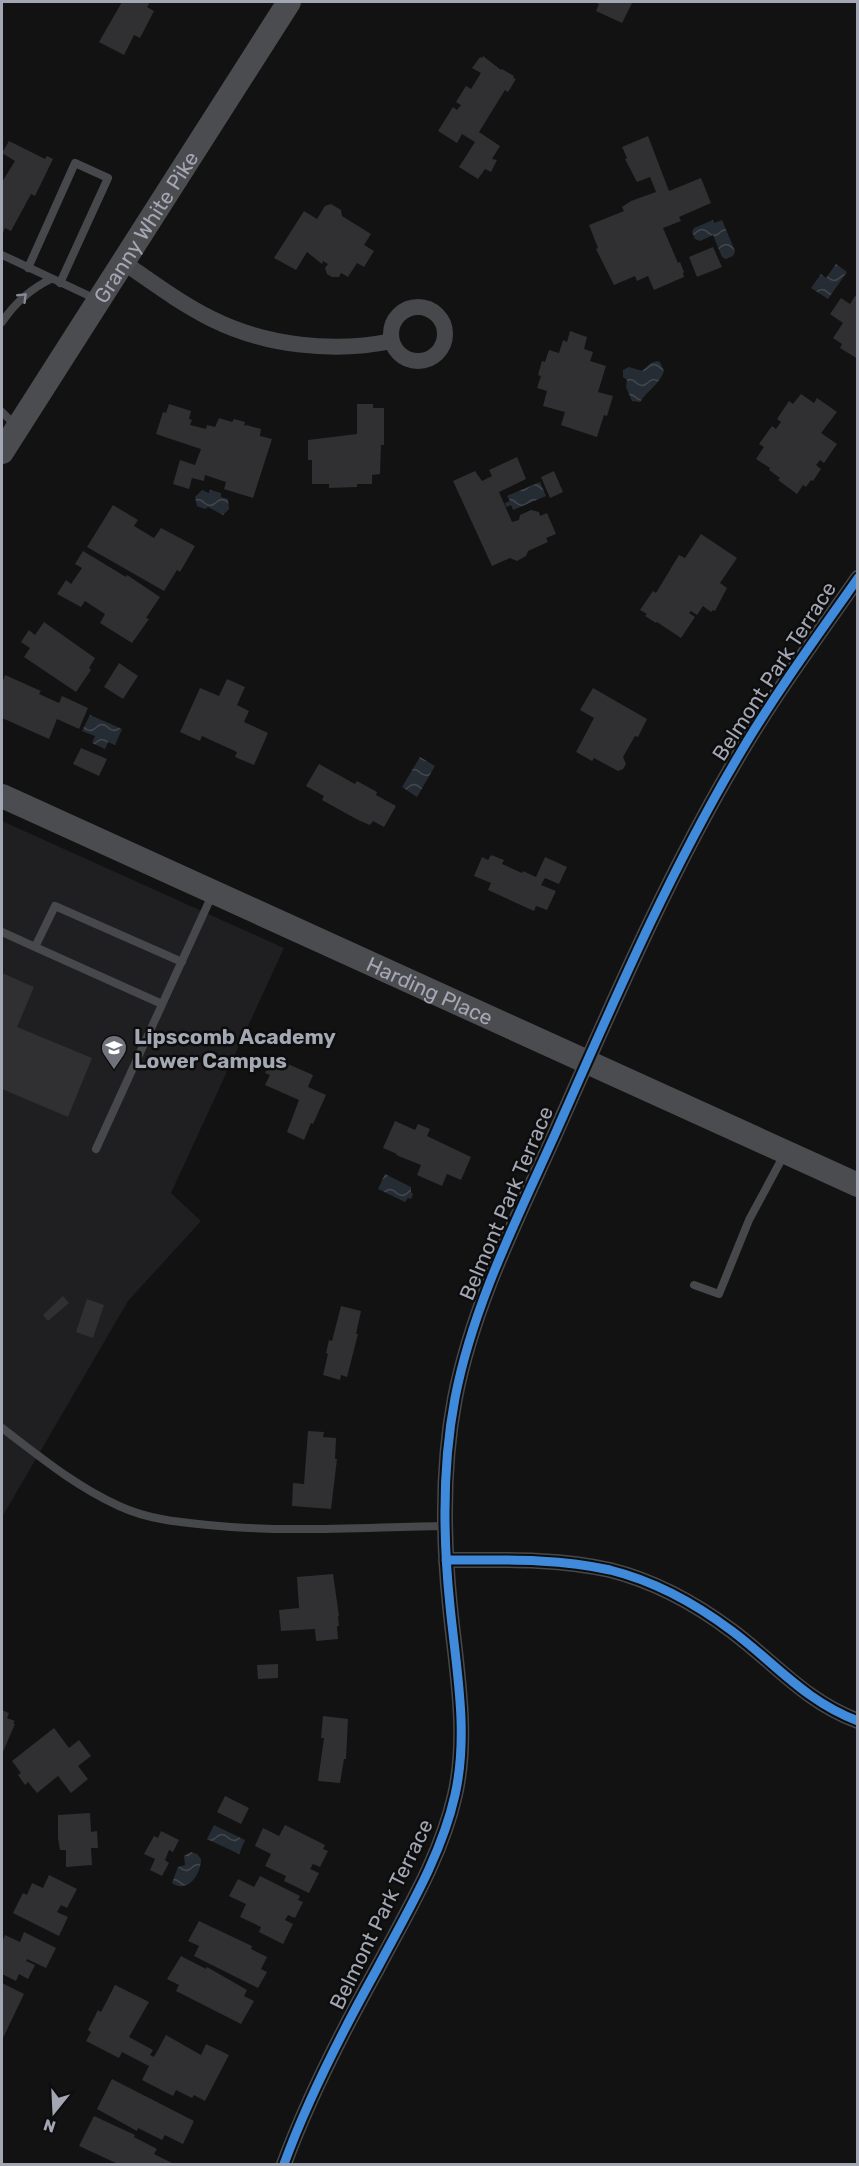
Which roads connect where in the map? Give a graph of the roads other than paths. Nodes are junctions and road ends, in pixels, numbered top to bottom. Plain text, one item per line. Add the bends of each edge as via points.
1 (289, 2) edge
2 (2, 255) edge
3 (123, 262) junction
4 (28, 268) junction
5 (51, 279) junction
6 (60, 283) junction
7 (98, 300) junction
8 (2, 322) edge
9 (392, 341) dead end
10 (9, 420) edge
11 (2, 452) edge
12 (858, 578) edge
13 (2, 796) edge
14 (213, 893) junction
15 (2, 932) edge
16 (35, 947) junction
17 (182, 962) junction
18 (162, 1004) junction
19 (587, 1062) junction
20 (96, 1149) dead end
21 (785, 1152) junction
22 (858, 1185) edge
23 (694, 1285) dead end
24 (2, 1428) edge
25 (445, 1526) junction
26 (446, 1560) junction
27 (858, 1721) edge
28 (285, 2164) edge

1 - 3 main road, Granny White Pike
2 - 4 lane
3 - 7 main road, Granny White Pike
3 - 9 street via 214,320 263,337 343,347
4 - 5 lane
4 - 6 lane via 75,163 108,178
5 - 6 lane
8 -> 5 lane via 24,295
6 - 7 lane
7 - 10 main road, Granny White Pike
10 - 11 main road, Granny White Pike
12 - 19 street, Belmont Park Terrace via 765,713 720,788 656,909
13 - 14 main road, Harding Place
14 - 17 lane
14 - 19 main road, Harding Place
15 - 16 lane
16 - 17 lane via 55,906
16 - 18 lane
17 - 18 lane
18 - 20 lane
19 - 21 main road, Harding Place
19 - 25 street, Belmont Park Terrace via 489,1281 473,1330 455,1399
21 - 22 main road, Harding Place
21 - 23 lane via 749,1220 718,1294
24 - 25 lane via 79,1485 119,1507 155,1518 270,1530
25 - 26 street, Belmont Park Terrace
26 - 27 street via 547,1562 608,1570 641,1580 707,1613 828,1709
26 - 28 street, Belmont Park Terrace via 461,1714 454,1798 435,1855 321,2078

